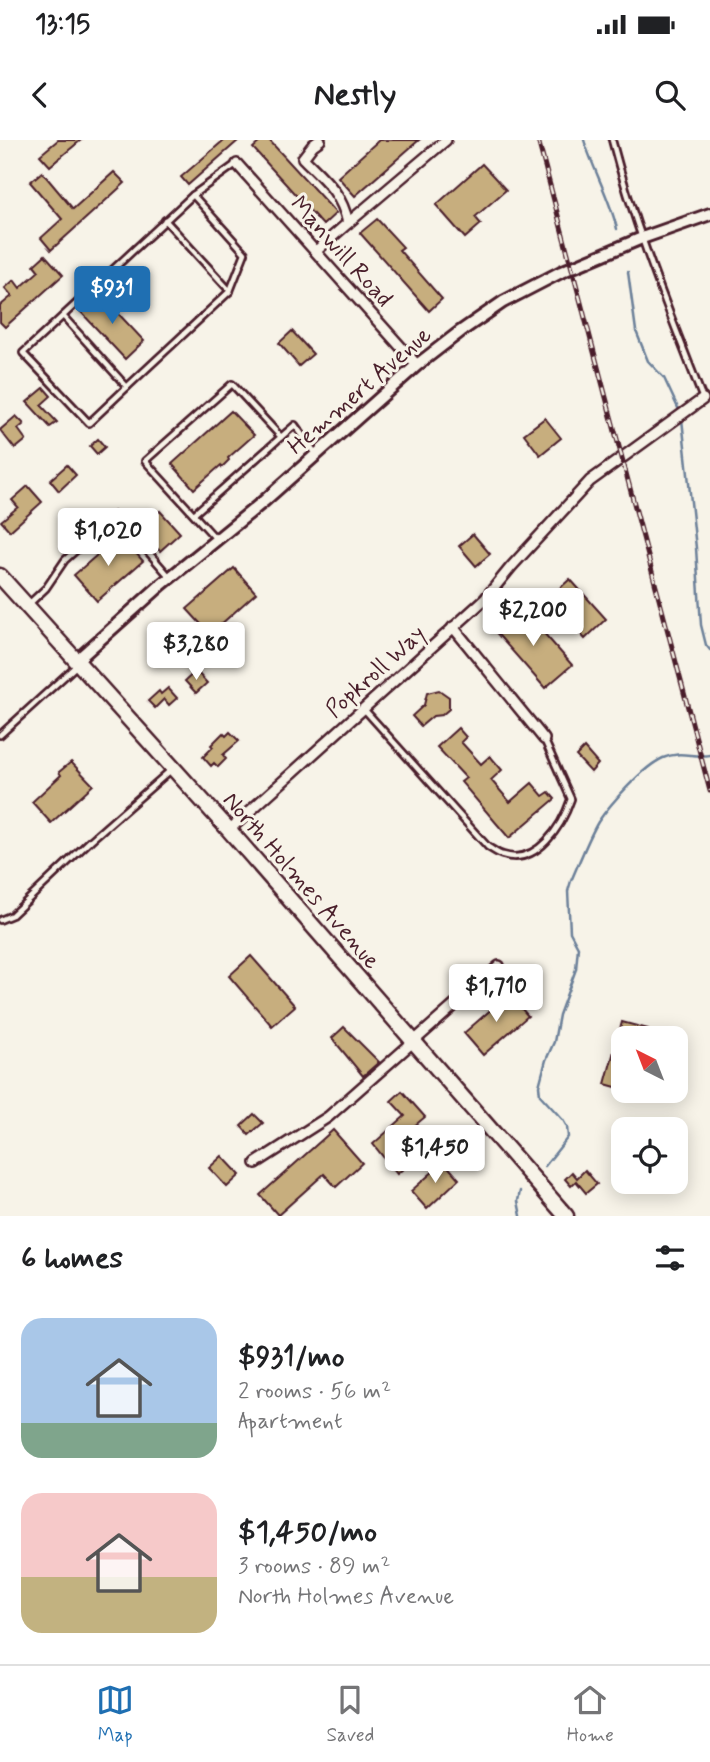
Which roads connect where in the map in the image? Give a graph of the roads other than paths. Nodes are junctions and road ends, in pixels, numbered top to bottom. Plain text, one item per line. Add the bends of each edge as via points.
1 (320, 140) edge
2 (446, 140) edge
3 (612, 140) edge
4 (237, 164) joint
5 (193, 194) junction
6 (710, 214) edge
7 (165, 220) junction
8 (348, 223) junction
9 (642, 238) junction
10 (316, 251) junction
11 (230, 292) junction
12 (63, 316) junction
13 (417, 365) junction
14 (127, 387) junction
15 (703, 399) joint
16 (281, 437) junction
17 (316, 454) junction
18 (194, 514) junction
19 (218, 541) junction
20 (0, 576) edge
21 (170, 578) junction
22 (26, 606) junction
23 (453, 627) junction
24 (77, 663) junction
25 (362, 708) junction
26 (0, 735) edge
27 (544, 739) joint
28 (173, 768) junction
29 (229, 830) junction
30 (0, 920) edge
31 (499, 967) dead end
32 (414, 1042) junction
33 (256, 1163) dead end
34 (566, 1216) edge

1 - 8 street via 303,158 333,188 344,204
2 - 8 street
3 - 9 lane
4 - 5 lane
4 - 10 street, Manwill Road
5 - 7 lane
5 - 11 lane via 245,253
6 - 9 street, Hemmert Avenue
7 - 11 lane
7 - 12 lane
8 - 10 street
9 - 13 street, Hemmert Avenue via 503,302
9 - 15 lane
10 - 13 street, Manwill Road
11 - 14 lane
12 - 14 lane
12 - 14 lane via 23,353 89,423
13 - 17 street, Hemmert Avenue
15 - 23 street, Popkroll Way via 590,481 485,599
16 - 17 lane via 295,425
16 - 18 lane
16 - 18 lane via 232,384 145,461
17 - 19 street, Hemmert Avenue
18 - 19 lane
19 - 21 street, Hemmert Avenue
20 - 22 main road, North Holmes Avenue
21 - 22 lane via 116,515 65,561
21 - 24 street, Hemmert Avenue
22 - 24 main road, North Holmes Avenue
23 - 25 street, Popkroll Way
23 - 27 street
24 - 26 lane
24 - 28 main road, North Holmes Avenue
25 - 27 lane via 488,847 503,856 524,856 551,839 565,819 571,800
25 - 29 street, Popkroll Way
28 - 29 main road, North Holmes Avenue
28 - 30 lane via 12,915
29 - 32 main road, North Holmes Avenue
31 - 32 street
32 - 33 street via 328,1117
32 - 34 main road, North Holmes Avenue

